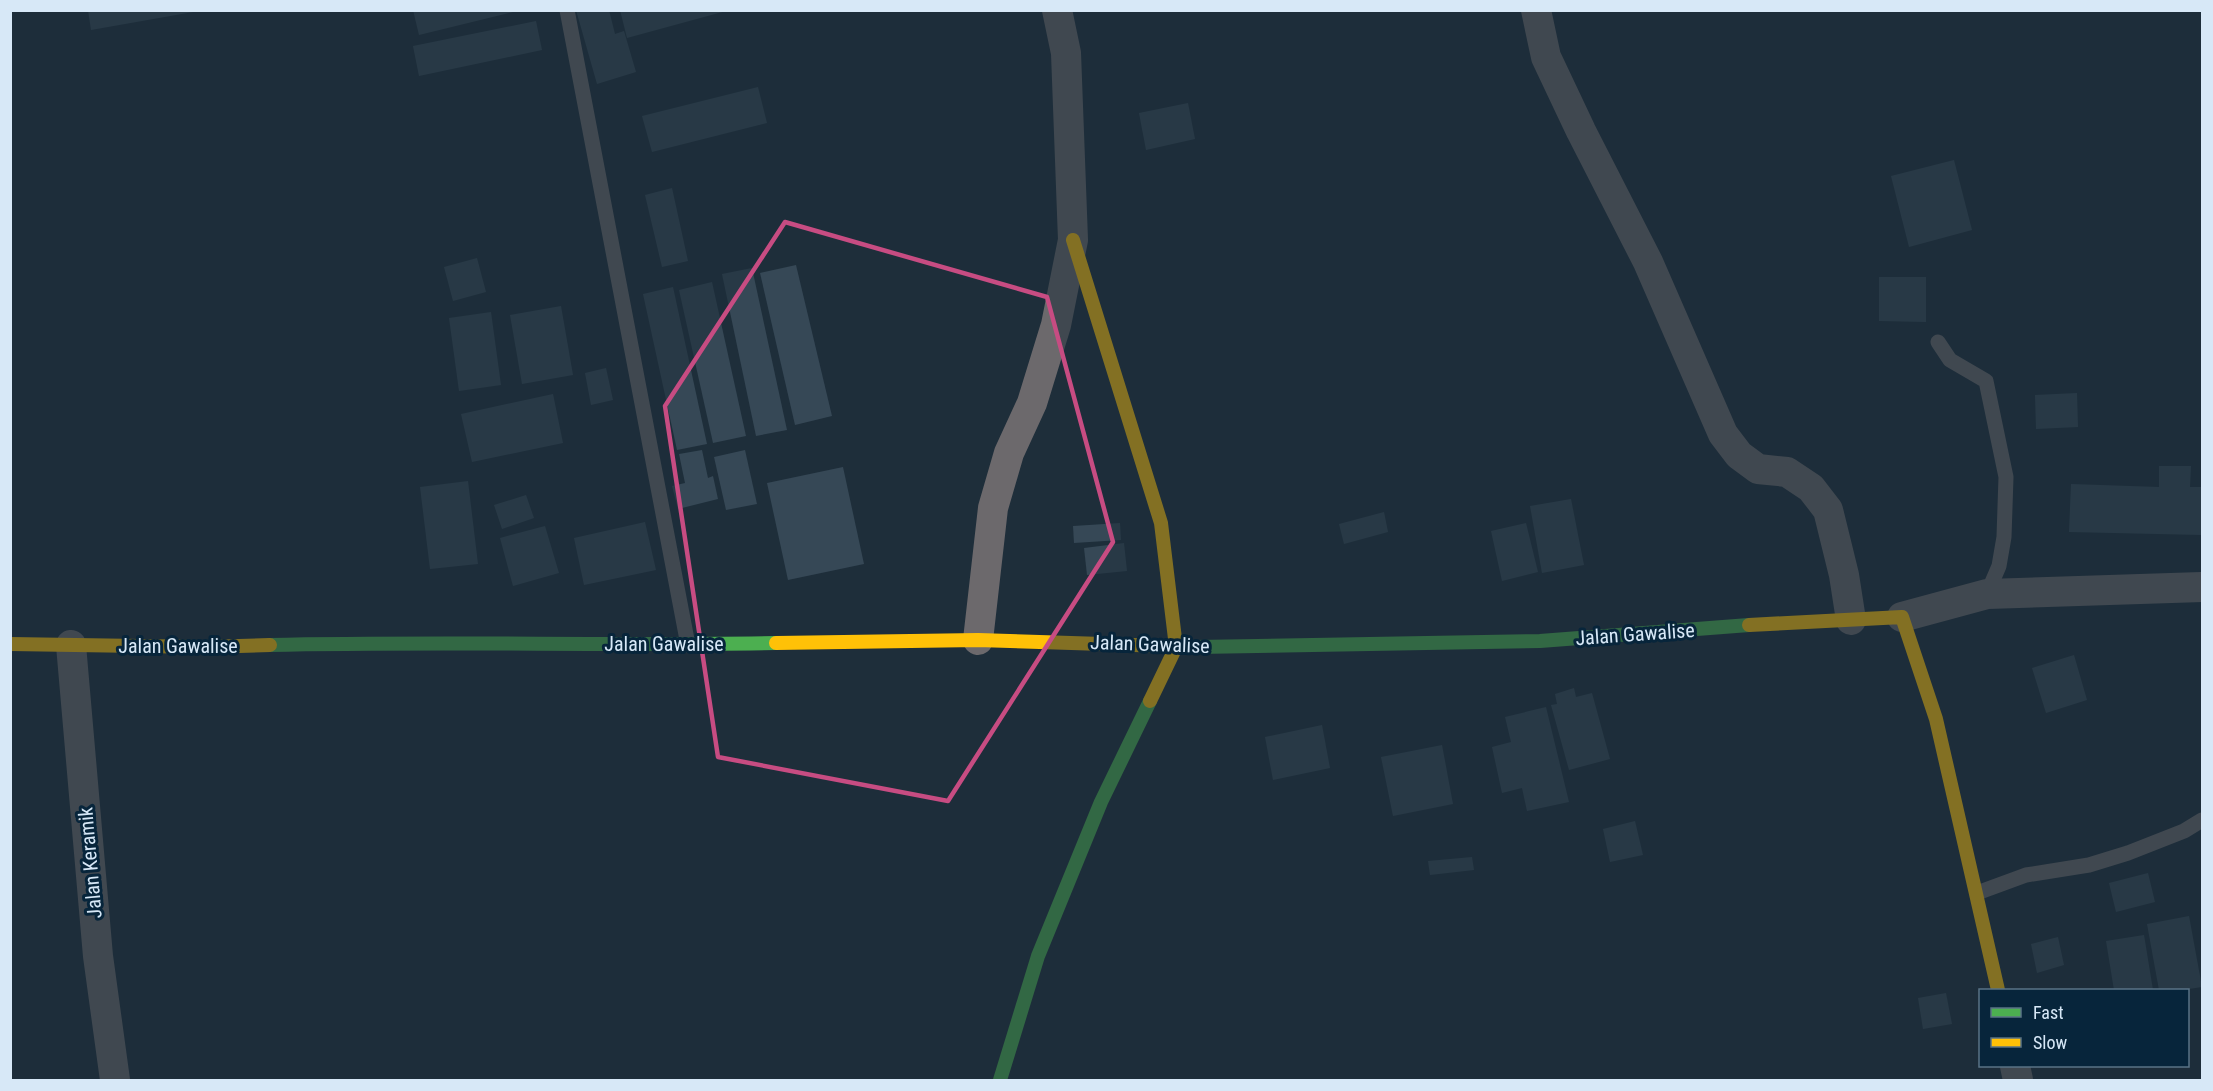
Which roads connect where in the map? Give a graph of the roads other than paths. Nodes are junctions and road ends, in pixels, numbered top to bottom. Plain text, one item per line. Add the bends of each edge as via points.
1 (567, 10) edge
2 (1057, 10) edge
3 (1536, 10) edge
4 (1073, 240) junction
5 (1938, 342) dead end
6 (2202, 587) edge
7 (1987, 594) junction
8 (1902, 617) junction
9 (1851, 620) junction
10 (978, 640) junction
11 (10, 644) edge
12 (71, 645) junction
13 (688, 645) junction
14 (1176, 647) junction
15 (2202, 820) edge
16 (1977, 893) junction
17 (1998, 989) edge
18 (115, 1080) edge
19 (1000, 1080) edge

1 - 13 lane
2 - 4 street via 1066,53
3 - 9 street via 1546,57 1648,262 1723,434 1739,455 1758,468 1787,472 1811,488 1828,510
4 - 10 street via 1056,325 993,508
4 - 14 street via 1161,523
5 - 7 lane via 1950,360 1986,381 2006,477 2004,537 1999,566
6 - 7 street
7 - 8 street
8 - 9 street, Jalan Gawalise
8 - 16 street via 1936,719
9 - 14 street, Jalan Gawalise via 1540,641
10 - 13 street, Jalan Gawalise
10 - 14 street, Jalan Gawalise
11 - 12 street, Jalan Gawalise
12 - 13 street, Jalan Gawalise
12 - 18 street, Jalan Keramik via 98,956
14 - 19 street via 1101,802 1038,956
15 - 16 lane via 2128,853 2090,865 2026,875
16 - 17 street

